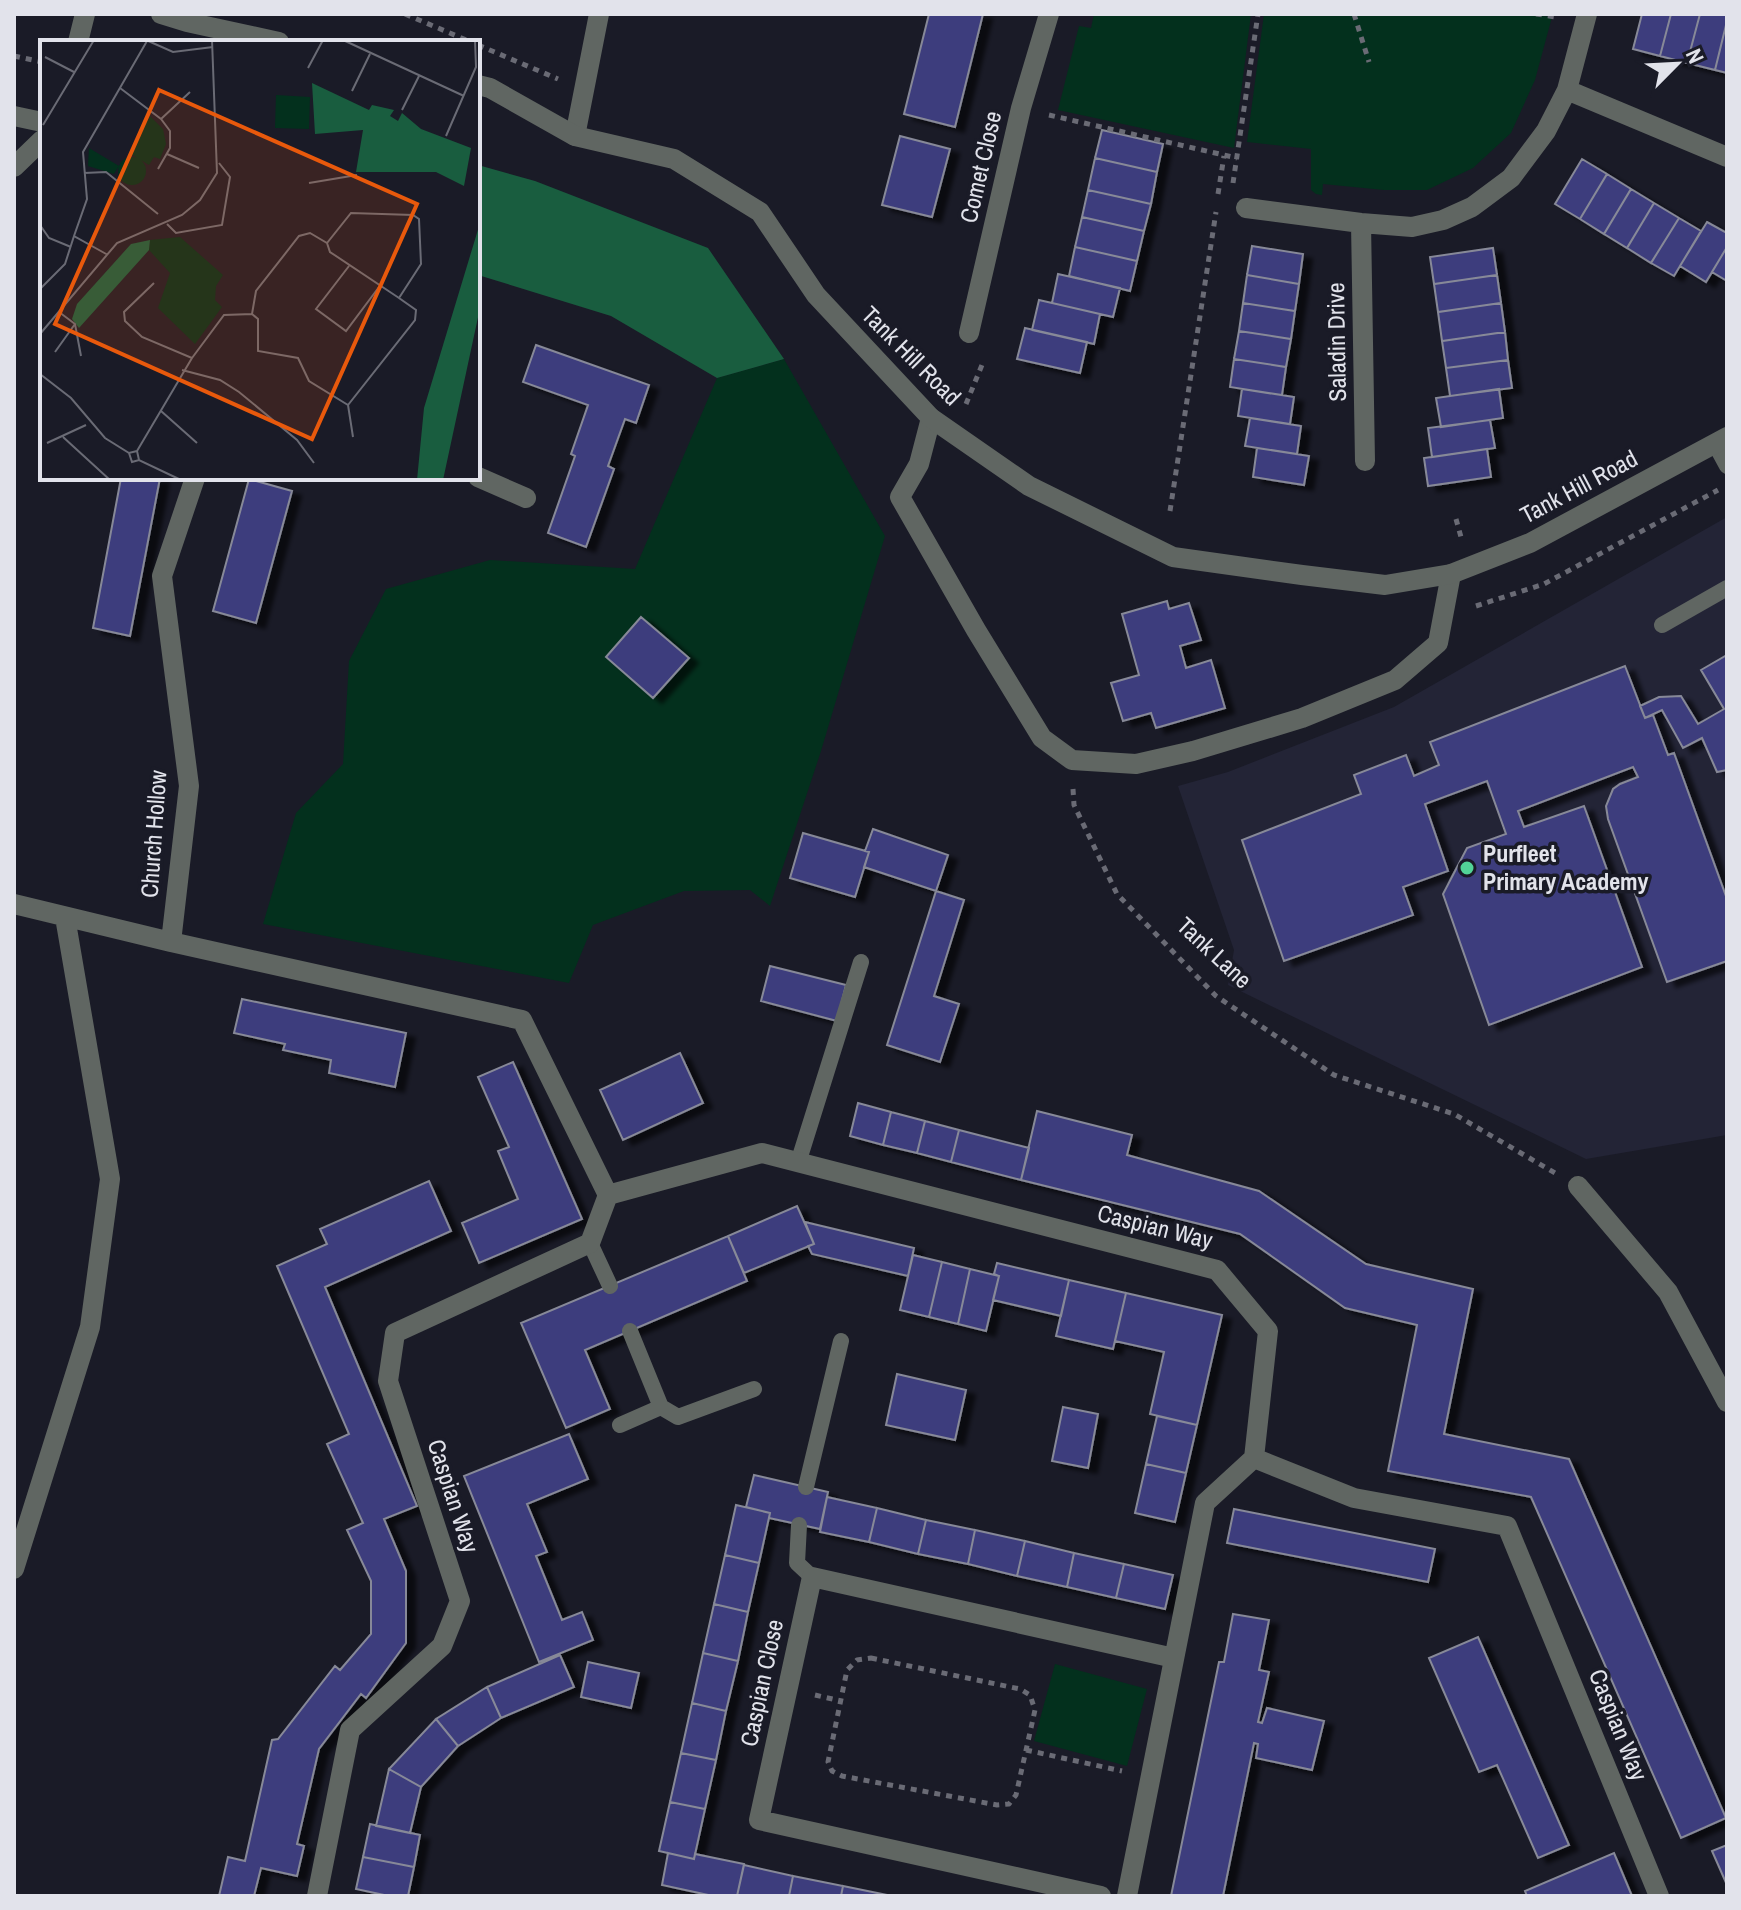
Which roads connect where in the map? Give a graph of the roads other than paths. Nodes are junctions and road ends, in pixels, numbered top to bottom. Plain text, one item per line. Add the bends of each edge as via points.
1 (85, 14) edge
2 (161, 14) edge
3 (599, 14) edge
4 (1049, 14) edge
5 (1587, 14) edge
6 (78, 40) edge
7 (270, 40) edge
8 (480, 86) edge
9 (1567, 90) junction
10 (14, 116) edge
11 (40, 122) edge
12 (575, 136) junction
13 (40, 142) edge
14 (1727, 157) edge
15 (14, 167) edge
16 (1246, 208) road end
17 (1361, 223) junction
18 (969, 333) road end
19 (931, 418) junction
20 (1721, 440) edge
21 (1365, 461) dead end
22 (1727, 466) edge
23 (480, 478) edge
24 (194, 480) edge
25 (526, 498) dead end
26 (1451, 574) junction
27 (1727, 588) edge
28 (1662, 625) dead end
29 (14, 904) edge
30 (65, 917) junction
31 (171, 942) junction
32 (861, 962) dead end
33 (798, 1163) junction
34 (1578, 1186) road end
35 (608, 1195) junction
36 (590, 1243) junction
37 (610, 1286) dead end
38 (630, 1331) dead end
39 (841, 1341) dead end
40 (754, 1389) dead end
41 (1727, 1402) edge
42 (661, 1407) junction
43 (620, 1425) dead end
44 (1254, 1458) junction
45 (806, 1487) dead end
46 (799, 1525) dead end
47 (14, 1569) edge
48 (812, 1577) junction
49 (1174, 1658) junction
50 (317, 1896) edge
51 (1101, 1896) edge
52 (1127, 1896) edge
53 (1659, 1896) edge

1 - 6 street
2 - 7 street
3 - 12 street
4 - 18 street, Comet Close via 1021,108
5 - 9 street
8 - 12 street, Tank Hill Road
9 - 14 street
9 - 17 street via 1546,131 1511,178 1472,207 1412,227
10 - 11 street
12 - 19 street, Tank Hill Road via 674,159 760,212 816,295
13 - 15 street
16 - 17 street
17 - 21 street, Saladin Drive
19 - 26 street, Tank Hill Road via 1029,486 1173,557 1385,585
19 - 26 street via 919,464 900,497 1042,738 1072,760 1136,764 1193,751 1302,718 1395,680 1438,643
20 - 22 lane
20 - 26 street, Tank Hill Road via 1530,543
23 - 25 street
24 - 31 street, Church Hollow via 162,576 189,786
27 - 28 lane
29 - 30 street, Church Hollow
30 - 31 street, Church Hollow
30 - 47 street via 110,1179 90,1327
31 - 35 street via 522,1020
32 - 33 lane
33 - 35 street, Caspian Way via 762,1153
33 - 44 street, Caspian Way via 1217,1270 1268,1331
34 - 41 street via 1668,1292
35 - 36 street
36 - 37 lane
36 - 50 street, Caspian Way via 395,1333 388,1381 460,1601 442,1646 350,1730
38 - 42 lane
39 - 45 lane
40 - 42 lane via 678,1417
42 - 43 lane
44 - 49 street via 1205,1503
44 - 53 street, Caspian Way via 1354,1498 1507,1526
46 - 48 lane via 797,1563
48 - 49 street
48 - 51 street, Caspian Close via 759,1820
49 - 52 street

